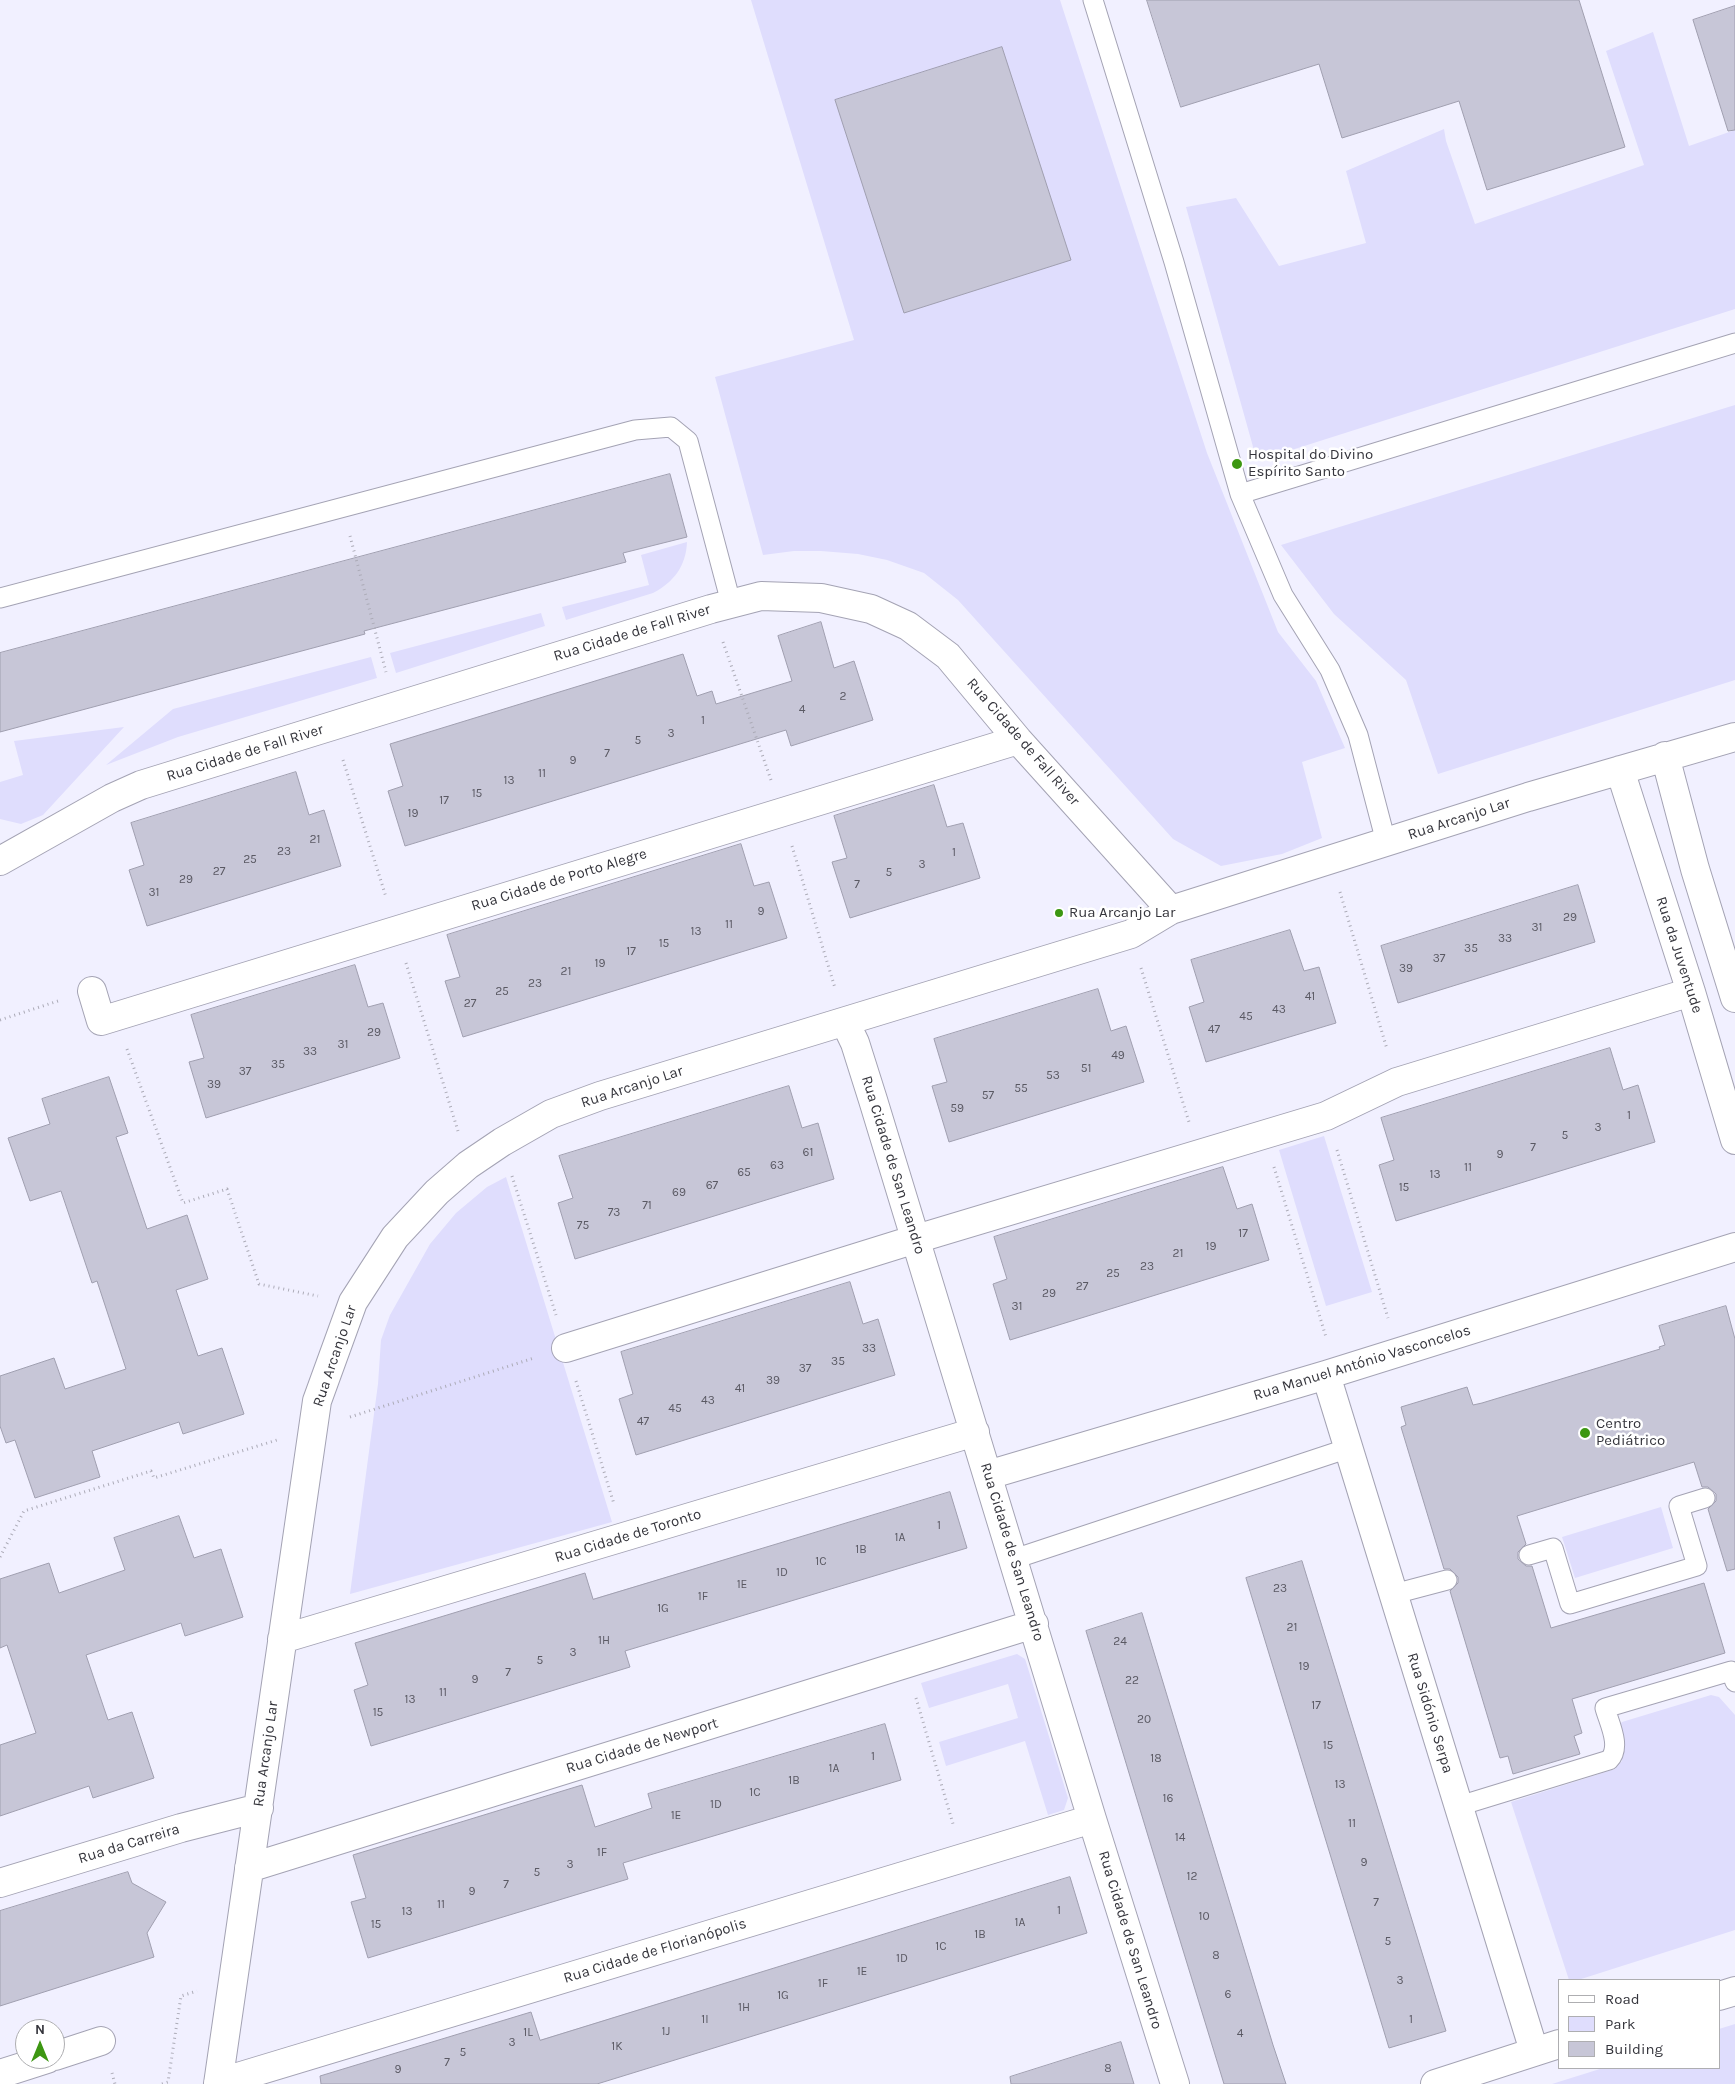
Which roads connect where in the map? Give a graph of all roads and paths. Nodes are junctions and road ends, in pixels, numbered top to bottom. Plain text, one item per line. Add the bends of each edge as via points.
1 (1093, 0) edge
2 (1735, 343) edge
3 (1240, 494) junction
4 (355, 557) dead end
5 (0, 598) edge
6 (721, 606) junction
7 (383, 660) dead end
8 (333, 726) junction
9 (1735, 737) edge
10 (1018, 740) junction
11 (1665, 756) junction
12 (1620, 770) junction
13 (782, 812) junction
14 (1386, 842) junction
15 (1330, 860) junction
16 (0, 861) edge
17 (1171, 910) junction
18 (396, 930) junction
19 (1131, 934) junction
20 (92, 991) dead end
21 (1691, 992) junction
22 (1735, 998) edge
23 (36, 1008) dead end
24 (0, 1020) edge
25 (846, 1022) junction
26 (135, 1071) dead end
27 (1398, 1082) junction
28 (1326, 1116) junction
29 (1264, 1135) junction
30 (1735, 1140) edge
31 (1198, 1154) junction
32 (468, 1165) junction
33 (916, 1239) junction
34 (1735, 1247) edge
35 (353, 1302) junction
36 (566, 1348) joint
37 (1398, 1352) junction
38 (1332, 1373) junction
39 (313, 1429) junction
40 (975, 1432) junction
41 (1349, 1448) junction
42 (988, 1475) junction
43 (1705, 1498) dead end
44 (1529, 1555) dead end
45 (0, 1557) edge
46 (1014, 1559) junction
47 (1447, 1580) dead end
48 (1394, 1594) junction
49 (1034, 1624) junction
50 (282, 1639) junction
51 (906, 1664) junction
52 (1735, 1682) edge
53 (1459, 1806) junction
54 (259, 1808) junction
55 (1092, 1820) junction
56 (964, 1858) junction
57 (249, 1868) junction
58 (0, 1883) edge
59 (1735, 1991) edge
60 (181, 1996) dead end
61 (1720, 1996) edge
62 (101, 2042) dead end
63 (1546, 2047) edge
64 (65, 2053) edge
65 (16, 2069) edge
66 (0, 2074) edge
67 (162, 2084) edge
68 (218, 2084) edge
69 (1175, 2084) edge
70 (1435, 2084) edge

1 - 3 lane via 1174,262
2 - 3 lane
3 - 14 lane via 1284,595 1330,670 1358,736
4 - 7 path
5 - 6 lane via 635,430 671,427 688,441
6 - 8 street, Rua Cidade de Fall River
6 - 10 street, Rua Cidade de Fall River via 761,596 821,598 871,609 900,623 948,656
6 - 13 path
8 - 16 street, Rua Cidade de Fall River via 141,785
8 - 18 path
9 - 11 street, Rua Arcanjo Lar
10 - 13 street, Rua Cidade de Porto Alegre
10 - 17 street, Rua Cidade de Fall River
11 - 12 street, Rua Arcanjo Lar
11 - 22 street via 1695,869
12 - 14 street, Rua Arcanjo Lar
12 - 21 street, Rua da Juventude
13 - 18 street, Rua Cidade de Porto Alegre
13 - 25 path
14 - 15 street, Rua Arcanjo Lar
15 - 17 street, Rua Arcanjo Lar
15 - 27 path
17 - 19 street, Rua Arcanjo Lar
18 - 20 street, Rua Cidade de Porto Alegre via 101,1021
18 - 32 path
19 - 25 street, Rua Arcanjo Lar
19 - 31 path
21 - 27 street
21 - 30 street, Rua da Juventude
23 - 24 path
25 - 32 street, Rua Arcanjo Lar via 600,1096 551,1114
25 - 33 street, Rua Cidade de San Leandro via 856,1042
26 - 35 path via 183,1203 228,1189 259,1284
27 - 28 street
28 - 29 street
28 - 37 path
29 - 31 street
29 - 38 path
31 - 33 street
32 - 35 street, Rua Arcanjo Lar via 437,1192 395,1237
33 - 36 street
33 - 40 street, Rua Cidade de San Leandro
34 - 37 street, Rua Manuel António Vasconcelos
35 - 39 street, Rua Arcanjo Lar via 317,1401
36 - 39 path
37 - 38 street, Rua Manuel António Vasconcelos
38 - 41 street, Rua Sidónio Serpa
38 - 42 street, Rua Manuel António Vasconcelos
39 - 45 path via 154,1478 152,1471 24,1511
39 - 50 street, Rua Arcanjo Lar
40 - 42 street, Rua Cidade de San Leandro
40 - 50 street, Rua Cidade de Toronto
41 - 46 lane
41 - 48 street, Rua Sidónio Serpa
42 - 46 street, Rua Cidade de San Leandro
43 - 44 lane via 1679,1506 1697,1566 1570,1604 1553,1548
46 - 49 street, Rua Cidade de San Leandro
47 - 48 lane
48 - 53 street, Rua Sidónio Serpa
49 - 51 street, Rua Cidade de Newport
49 - 55 street, Rua Cidade de San Leandro
50 - 54 street, Rua Arcanjo Lar
51 - 56 path
51 - 57 street, Rua Cidade de Newport
52 - 53 lane via 1731,1671 1605,1708 1615,1748 1609,1760
53 - 63 street, Rua Sidónio Serpa
54 - 57 street, Rua Arcanjo Lar
54 - 58 street, Rua da Carreira via 180,1828
55 - 56 street, Rua Cidade de Florianópolis
55 - 69 street, Rua Cidade de San Leandro
56 - 68 street, Rua Cidade de Florianópolis
57 - 68 street, Rua Arcanjo Lar
59 - 61 street
60 - 67 path via 168,2082
62 - 64 street
63 - 70 street
65 - 66 street

